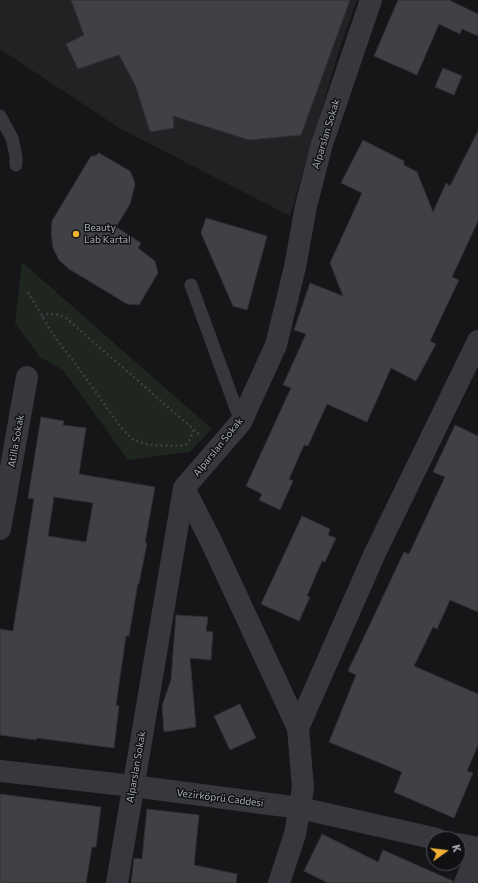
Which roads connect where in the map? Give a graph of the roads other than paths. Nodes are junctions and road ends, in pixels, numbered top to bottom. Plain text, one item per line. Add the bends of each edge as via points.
1 (371, 0) edge
2 (0, 116) edge
3 (16, 165) dead end
4 (191, 285) dead end
5 (478, 341) edge
6 (27, 377) dead end
7 (241, 422) junction
8 (184, 488) junction
9 (0, 529) edge
10 (298, 728) junction
11 (0, 771) edge
12 (133, 786) junction
13 (300, 808) junction
14 (426, 837) edge
15 (466, 846) edge
16 (478, 848) edge
17 (478, 852) edge
18 (116, 883) edge
19 (279, 883) edge
20 (465, 883) edge

1 - 7 street, Alparslan Sokak via 322,144 276,345
2 - 3 lane via 12,138
4 - 7 lane
5 - 10 street via 375,553
6 - 9 street, Atilla Sokak
7 - 8 street, Alparslan Sokak
8 - 10 street
8 - 12 street, Alparslan Sokak
10 - 13 street via 303,788
11 - 12 street, Vezirköprü Caddesi
12 - 13 street, Vezirköprü Caddesi
12 - 18 street, Alparslan Sokak
13 - 14 street, Vezirköprü Caddesi
13 - 19 street via 295,834
15 - 16 street
17 - 20 street

